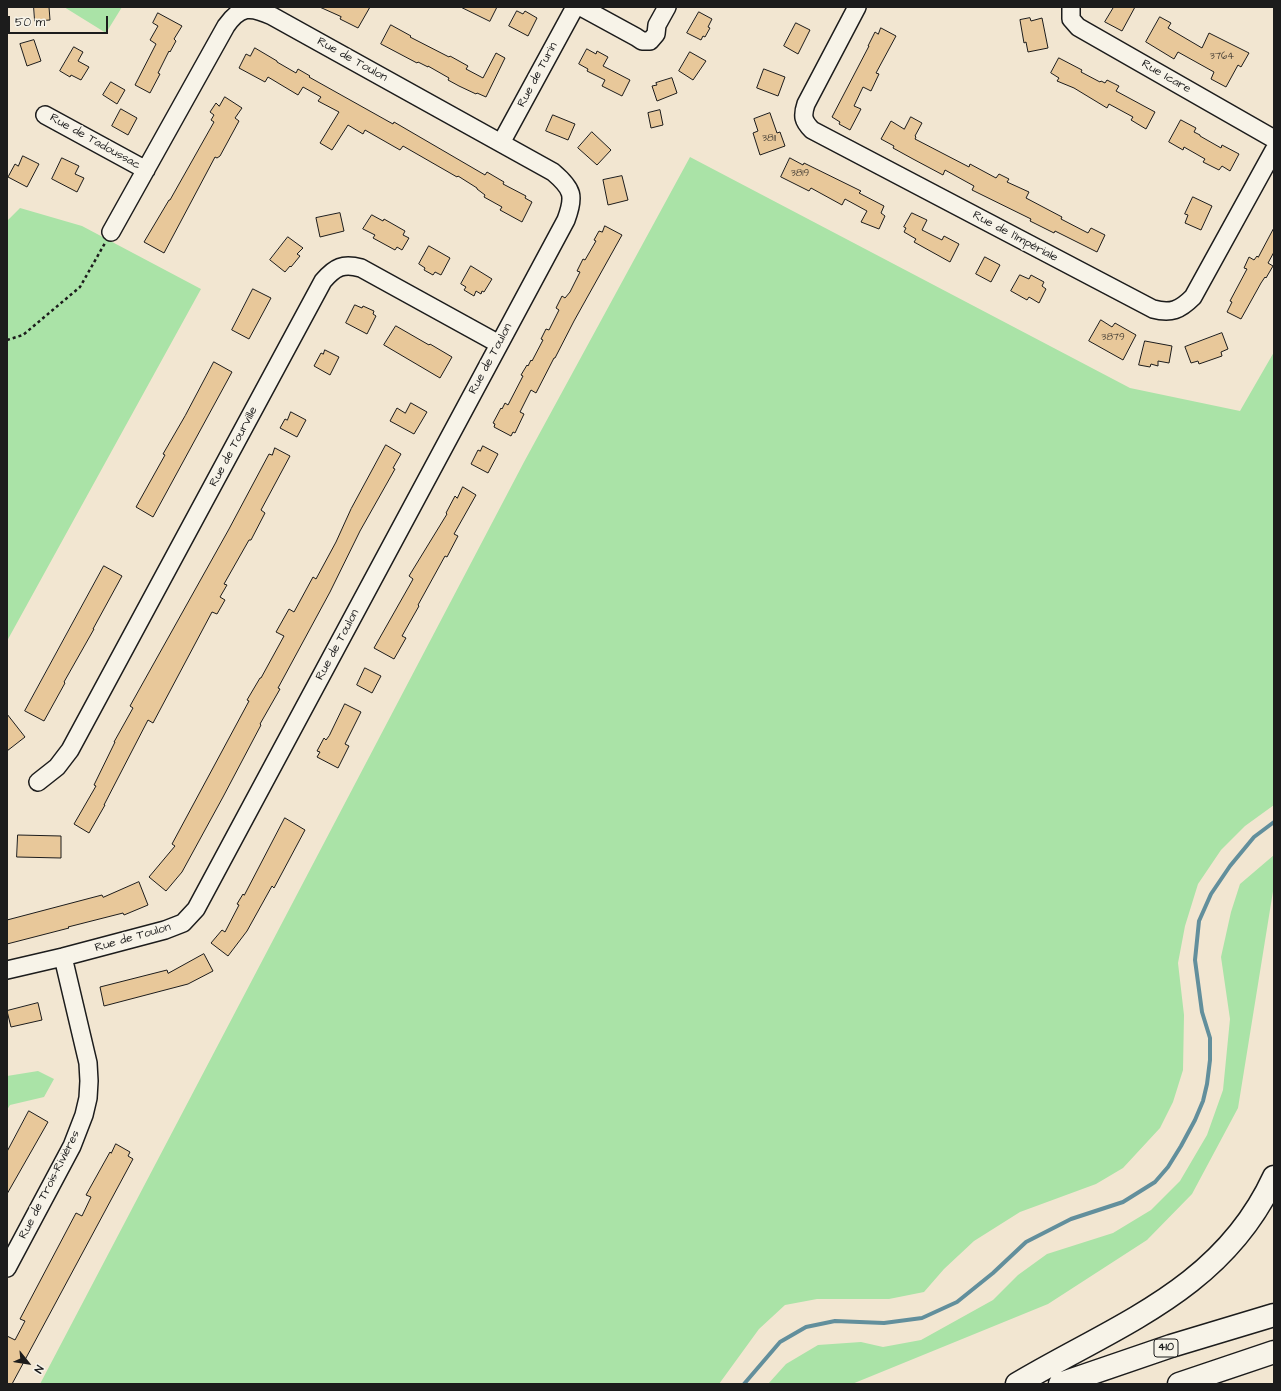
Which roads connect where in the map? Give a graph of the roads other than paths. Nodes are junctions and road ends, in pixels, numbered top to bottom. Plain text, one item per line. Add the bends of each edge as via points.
1 (575, 7) edge
2 (580, 7) edge
3 (667, 7) edge
4 (857, 7) edge
5 (1072, 7) edge
6 (45, 115) dead end
7 (1274, 139) edge
8 (501, 143) junction
9 (1274, 150) edge
10 (146, 170) junction
11 (111, 232) road end
12 (499, 344) junction
13 (38, 782) dead end
14 (63, 957) junction
15 (7, 970) edge
16 (1274, 1177) edge
17 (7, 1268) edge
18 (1274, 1315) edge
19 (1274, 1352) edge
20 (1017, 1384) edge
21 (1060, 1384) edge
22 (1180, 1384) edge

1 - 8 street, Rue de Turin
2 - 3 street via 642,41 650,41 656,34 657,26
4 - 9 street, Rue de l'Impériale via 806,104 802,113 805,124 812,130 1152,309 1164,312 1182,308 1193,297
5 - 7 street, Rue Icare via 1071,19 1078,27
6 - 10 street, Rue de Tadoussac
8 - 10 street, Rue de Toulon via 272,16 250,8 241,11 226,26
8 - 12 street, Rue de Toulon via 553,172 564,182 571,194 572,205
10 - 11 street, Rue de Toulon
12 - 13 street, Rue de Tourville via 362,268 352,265 341,266 331,271 323,281 70,750 57,767
12 - 14 street, Rue de Toulon via 196,909 183,923 165,930
14 - 15 street, Rue de Toulon
14 - 17 street, Rue de Trois-Rivières via 88,1063 88,1098 72,1146
16 - 20 highway via 1259,1206 1240,1233 1220,1256 1191,1281 1142,1315
18 - 21 highway, 410 via 1171,1346
19 - 22 highway

